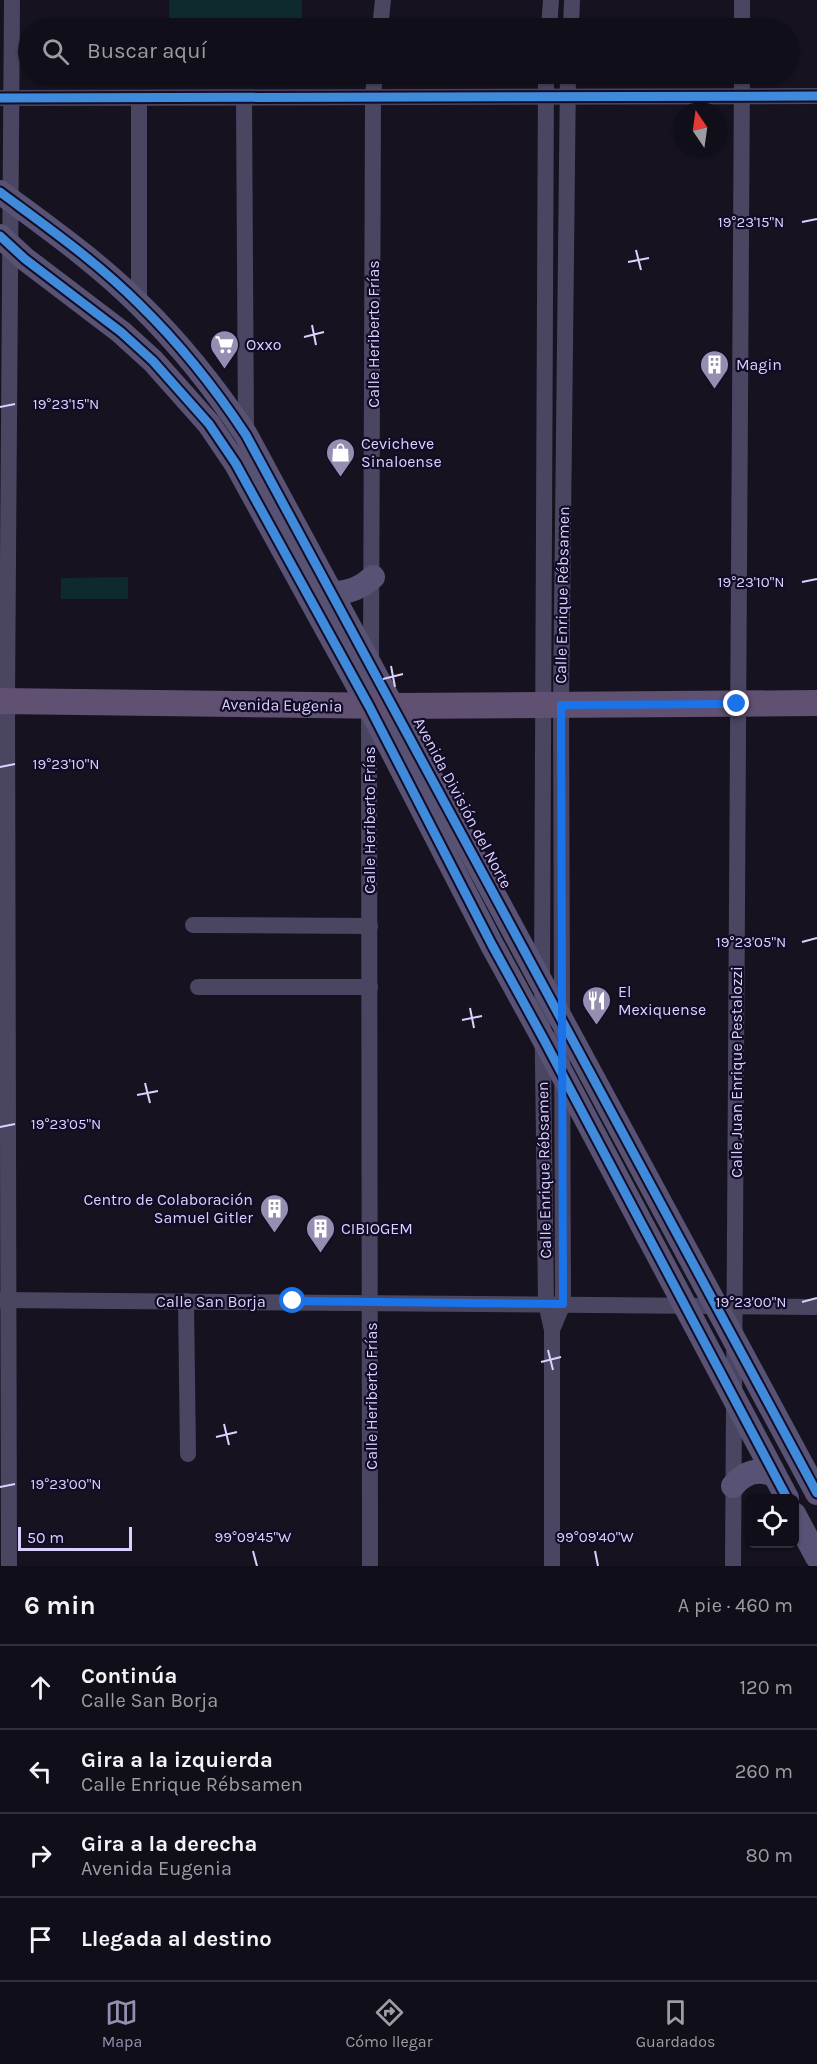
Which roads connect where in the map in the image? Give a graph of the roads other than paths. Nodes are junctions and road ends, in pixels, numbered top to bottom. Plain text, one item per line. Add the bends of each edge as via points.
1 (12, 0) edge
2 (383, 0) edge
3 (742, 0) edge
4 (550, 4) edge
5 (572, 5) edge
6 (381, 18) edge
7 (742, 18) edge
8 (374, 84) edge
9 (545, 84) edge
10 (568, 84) edge
11 (742, 84) edge
12 (817, 96) edge
13 (373, 97) junction
14 (544, 97) junction
15 (567, 97) junction
16 (742, 97) junction
17 (5, 98) edge
18 (139, 98) junction
19 (244, 98) junction
20 (5, 195) edge
21 (5, 240) edge
22 (5, 302) edge
23 (139, 303) junction
24 (4, 375) edge
25 (544, 392) junction
26 (564, 393) junction
27 (246, 435) junction
28 (4, 455) edge
29 (373, 578) junction
30 (333, 593) junction
31 (371, 665) junction
32 (3, 701) edge
33 (817, 703) edge
34 (737, 704) junction
35 (552, 705) junction
36 (381, 706) junction
37 (193, 925) dead end
38 (370, 926) junction
39 (542, 982) junction
40 (198, 987) dead end
41 (370, 987) junction
42 (561, 1018) junction
43 (543, 1038) junction
44 (562, 1075) junction
45 (4, 1300) edge
46 (186, 1301) junction
47 (371, 1302) junction
48 (546, 1304) junction
49 (563, 1304) junction
50 (684, 1305) junction
51 (725, 1306) junction
52 (817, 1307) edge
53 (552, 1330) junction
54 (734, 1339) junction
55 (734, 1398) junction
56 (188, 1454) dead end
57 (774, 1475) junction
58 (733, 1485) junction
59 (817, 1493) edge
60 (785, 1494) edge
61 (799, 1522) edge
62 (817, 1557) edge
63 (9, 1566) edge
64 (370, 1566) edge
65 (552, 1566) edge
66 (733, 1566) edge

1 - 17 street
2 - 6 street
3 - 7 street
4 - 5 street
8 - 13 street, Calle Heriberto Frías
9 - 14 street, Calle Enrique Rébsamen
10 - 15 street, Calle Enrique Rébsamen
11 - 16 street, Calle Juan Enrique Pestalozzi
12 - 16 street
13 - 14 street
13 - 19 street
13 - 29 street, Calle Heriberto Frías
14 - 15 street
14 - 25 street, Calle Enrique Rébsamen
15 - 16 street
15 - 26 street, Calle Enrique Rébsamen
16 - 34 street, Calle Juan Enrique Pestalozzi
17 - 18 street
17 - 20 street
18 - 19 street
18 - 23 street
19 - 27 street
20 - 21 street
20 - 23 main road, Avenida División del Norte
21 - 22 street
21 - 36 main road, Avenida División del Norte via 122,332 209,424
22 - 24 street
23 - 27 main road, Avenida División del Norte via 219,394
24 - 28 street
25 - 26 street
25 - 35 street, Calle Enrique Rébsamen
26 - 35 street, Calle Enrique Rébsamen
27 - 30 main road, Avenida División del Norte
28 - 32 street
29 - 30 main road via 350,591
29 - 31 street, Calle Heriberto Frías
30 - 31 main road, Avenida División del Norte
31 - 36 main road, Avenida División del Norte
32 - 36 main road, Avenida Eugenia
32 - 45 street
33 - 34 main road, Avenida Eugenia
34 - 35 main road, Avenida Eugenia
34 - 51 street, Calle Juan Enrique Pestalozzi
35 - 36 main road, Avenida Eugenia
35 - 39 street, Calle Enrique Rébsamen
35 - 42 street, Calle Enrique Rébsamen
36 - 38 street, Calle Heriberto Frías
36 - 39 main road, Avenida División del Norte
36 - 43 main road, Avenida División del Norte via 492,945
37 - 38 street
38 - 41 street, Calle Heriberto Frías
39 - 42 main road, Avenida División del Norte
39 - 43 street, Calle Enrique Rébsamen
40 - 41 street
41 - 47 street, Calle Heriberto Frías
42 - 44 street, Calle Enrique Rébsamen
42 - 51 main road, Avenida División del Norte
43 - 44 main road, Avenida División del Norte
43 - 48 street, Calle Enrique Rébsamen
44 - 49 street, Calle Enrique Rébsamen
44 - 50 main road, Avenida División del Norte
45 - 46 street, Calle San Borja
45 - 63 street
46 - 47 street, Calle San Borja
46 - 56 street
47 - 48 street, Calle San Borja
47 - 64 street, Calle Heriberto Frías
48 - 49 street, Calle San Borja
48 - 53 street, Calle Enrique Rébsamen
49 - 50 street, Calle San Borja
49 - 53 street, Calle Enrique Rébsamen
50 - 51 street, Calle San Borja
50 - 55 main road, Avenida División del Norte
51 - 52 street, Calle San Borja
51 - 54 main road, Avenida División del Norte
53 - 65 street, Calle Enrique Rébsamen
54 - 55 street
54 - 59 main road, Avenida División del Norte
55 - 57 main road, Avenida División del Norte
55 - 58 street
57 - 58 main road via 751,1472
57 - 60 main road, Avenida División del Norte
58 - 66 street
61 - 62 main road

